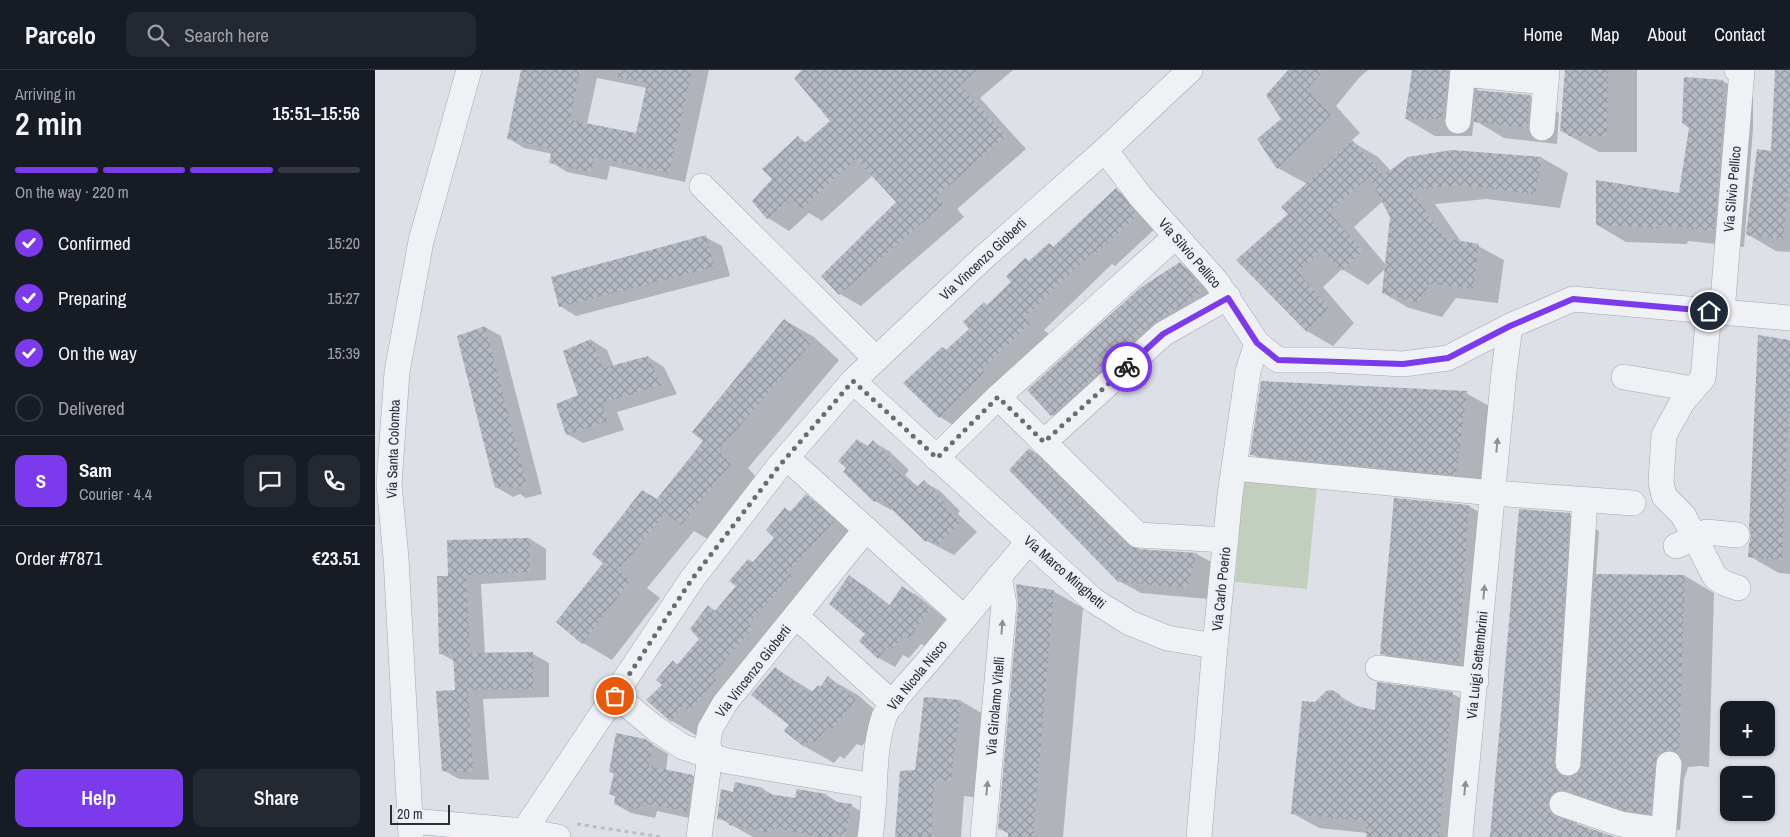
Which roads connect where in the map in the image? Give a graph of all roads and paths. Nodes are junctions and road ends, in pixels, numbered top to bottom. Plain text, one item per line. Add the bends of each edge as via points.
1 (469, 70) edge
2 (1190, 70) edge
3 (1737, 70) edge
4 (1463, 72) edge
5 (1547, 76) edge
6 (1458, 121) dead end
7 (1542, 128) dead end
8 (1105, 150) junction
9 (702, 186) dead end
10 (1176, 236) junction
11 (1228, 298) junction
12 (1715, 312) junction
13 (1790, 318) edge
14 (1510, 326) junction
15 (1257, 343) junction
16 (876, 360) junction
17 (1623, 377) dead end
18 (853, 381) junction
19 (1693, 389) junction
20 (998, 397) junction
21 (1044, 442) junction
22 (787, 458) junction
23 (937, 458) junction
24 (1234, 468) junction
25 (382, 484) edge
26 (1493, 493) junction
27 (1585, 500) junction
28 (1633, 503) dead end
29 (866, 529) junction
30 (1737, 535) dead end
31 (1226, 540) junction
32 (1029, 541) junction
33 (1686, 542) junction
34 (999, 576) junction
35 (1738, 588) dead end
36 (795, 616) junction
37 (963, 618) junction
38 (1215, 646) junction
39 (1377, 668) dead end
40 (1476, 681) junction
41 (615, 696) junction
42 (893, 704) junction
43 (710, 756) junction
44 (1568, 763) dead end
45 (1669, 764) dead end
46 (874, 786) junction
47 (1562, 804) dead end
48 (412, 829) edge
49 (564, 830) edge
50 (524, 831) junction
51 (1663, 833) edge
52 (662, 837) edge
53 (699, 837) edge
54 (870, 837) edge
55 (983, 837) edge
56 (1199, 837) edge
57 (1460, 837) edge

1 - 25 street, Via Santa Colomba via 421,241 397,372
2 - 8 street, Via Vincenzo Gioberti
3 - 12 street, Via Silvio Pellico via 1742,70
4 - 5 street
4 - 6 street
5 - 7 street
8 - 10 street, Via Silvio Pellico
8 - 16 street, Via Vincenzo Gioberti via 983,258
9 - 16 street
10 - 11 street, Via Silvio Pellico
10 - 20 street
11 - 15 street, Via Silvio Pellico
11 - 21 street via 1163,334
12 - 13 street, Via Silvio Pellico
12 - 14 street, Via Silvio Pellico via 1573,299
12 - 19 street, Via Silvio Pellico via 1703,378
14 - 15 street, Via Silvio Pellico via 1448,358 1403,364 1278,360
26 -> 14 street, Via Luigi Settembrini
15 - 24 street, Via Carlo Poerio via 1248,371
16 - 18 street, Via Vincenzo Gioberti
17 - 19 street
18 - 22 street, Via Vincenzo Gioberti
18 - 23 street, Via Marco Minghetti
19 - 33 street, Via Silvio Pellico via 1664,435 1661,482 1664,496 1683,515
20 - 21 street
20 - 23 street
21 - 31 street via 1138,535
22 - 29 street
22 - 41 street, Via Vincenzo Gioberti via 692,579
23 - 32 street, Via Marco Minghetti
24 - 26 street
24 - 31 street, Via Carlo Poerio
25 - 48 street, Via Santa Colomba via 396,568
26 - 27 street
40 -> 26 street, Via Luigi Settembrini
27 - 28 street
27 - 44 street
29 - 36 street, Via Vincenzo Gioberti
29 - 37 street
30 - 33 street via 1706,532
31 - 38 street, Via Carlo Poerio
32 - 34 street, Via Nicola Nisco
32 - 38 street, Via Marco Minghetti via 1093,600 1130,623 1167,638
33 - 35 street, Via Silvio Pellico via 1715,576
34 - 37 street, Via Nicola Nisco
55 -> 34 street, Via Girolamo Vitelli via 1004,604
36 - 42 street
36 - 43 street, Via Vincenzo Gioberti via 725,703 710,729
37 - 42 street, Via Nicola Nisco
38 - 56 street, Via Carlo Poerio
39 - 40 street
57 -> 40 street, Via Luigi Settembrini
41 - 43 street via 683,747
41 - 50 street, Via Vincenzo Gioberti
42 - 46 street, Via Nicola Nisco via 885,714 877,741
43 - 46 street
43 - 53 street, Via Vincenzo Gioberti
45 - 51 street
46 - 54 street, Via Nicola Nisco
47 - 51 street via 1621,824
48 - 50 street
49 - 50 street
49 - 52 path

